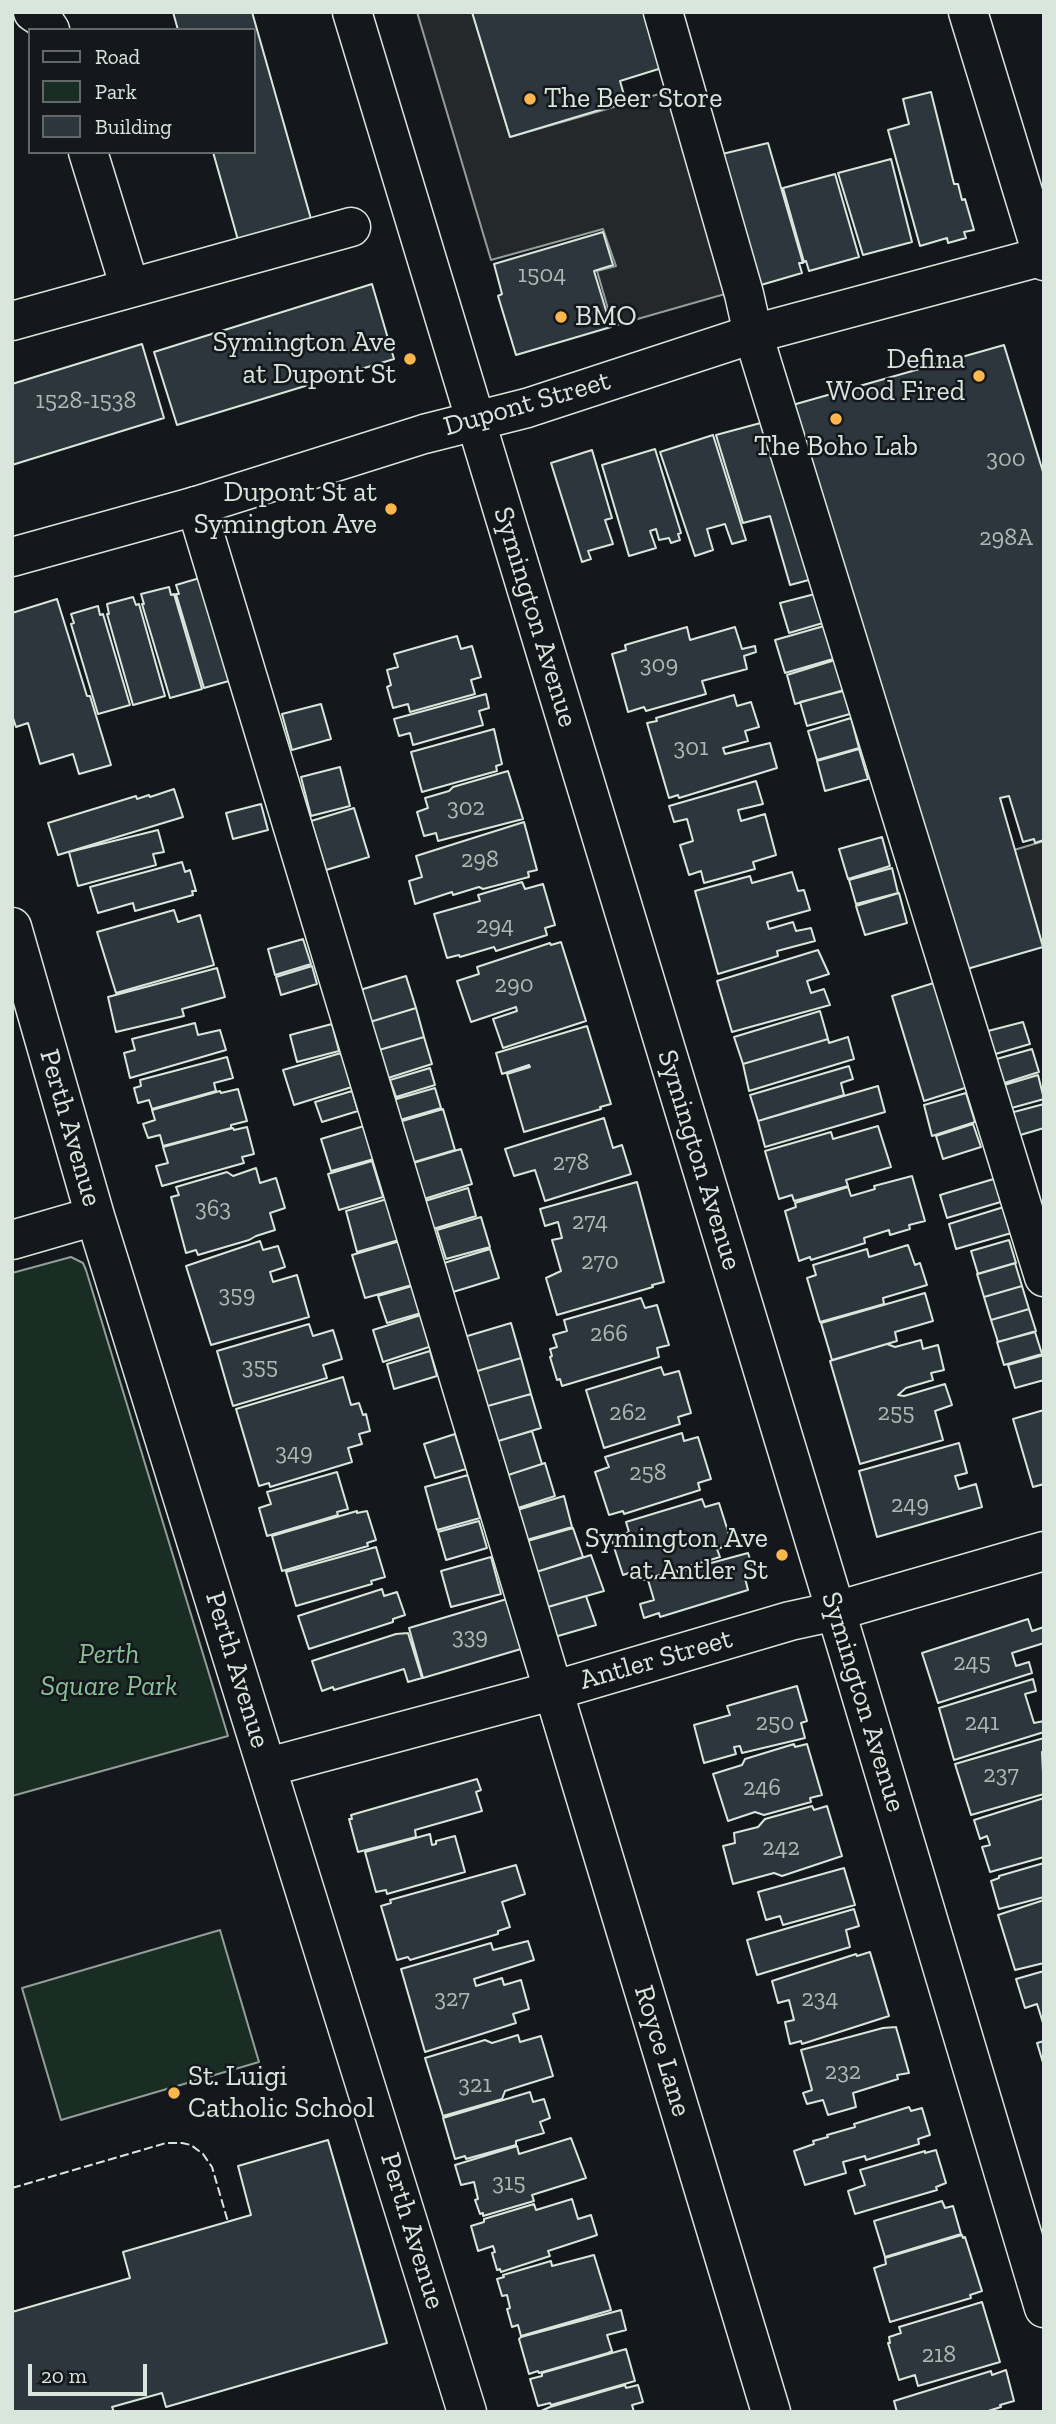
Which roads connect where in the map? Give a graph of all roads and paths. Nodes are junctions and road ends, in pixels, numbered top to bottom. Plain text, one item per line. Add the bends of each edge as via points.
1 (33, 12) edge
2 (352, 12) edge
3 (663, 12) edge
4 (968, 12) edge
5 (49, 28) edge
6 (89, 154) edge
7 (351, 227) dead end
8 (1043, 258) edge
9 (130, 288) junction
10 (12, 321) edge
11 (753, 334) junction
12 (476, 421) junction
13 (196, 506) junction
14 (12, 557) edge
15 (12, 927) edge
16 (95, 1216) junction
17 (12, 1240) edge
18 (1044, 1277) edge
19 (1044, 1551) edge
20 (836, 1611) junction
21 (552, 1691) junction
22 (268, 1768) junction
23 (1044, 2308) edge
24 (467, 2412) edge
25 (771, 2412) edge

1 - 5 street
2 - 12 street, Symington Avenue
3 - 11 street
4 - 8 street
6 - 9 street
7 - 9 street
8 - 11 street, Dupont Street
9 - 10 street
11 - 12 street, Dupont Street
11 - 18 street
12 - 13 street, Dupont Street
12 - 20 street, Symington Avenue
13 - 14 street, Dupont Street
13 - 21 street, Royce Lane
15 - 16 street, Perth Avenue
16 - 17 street
16 - 22 street, Perth Avenue
19 - 20 street, Antler Street
20 - 21 street, Antler Street
20 - 23 street, Symington Avenue
21 - 22 street, Antler Street
21 - 25 street, Royce Lane
22 - 24 street, Perth Avenue

